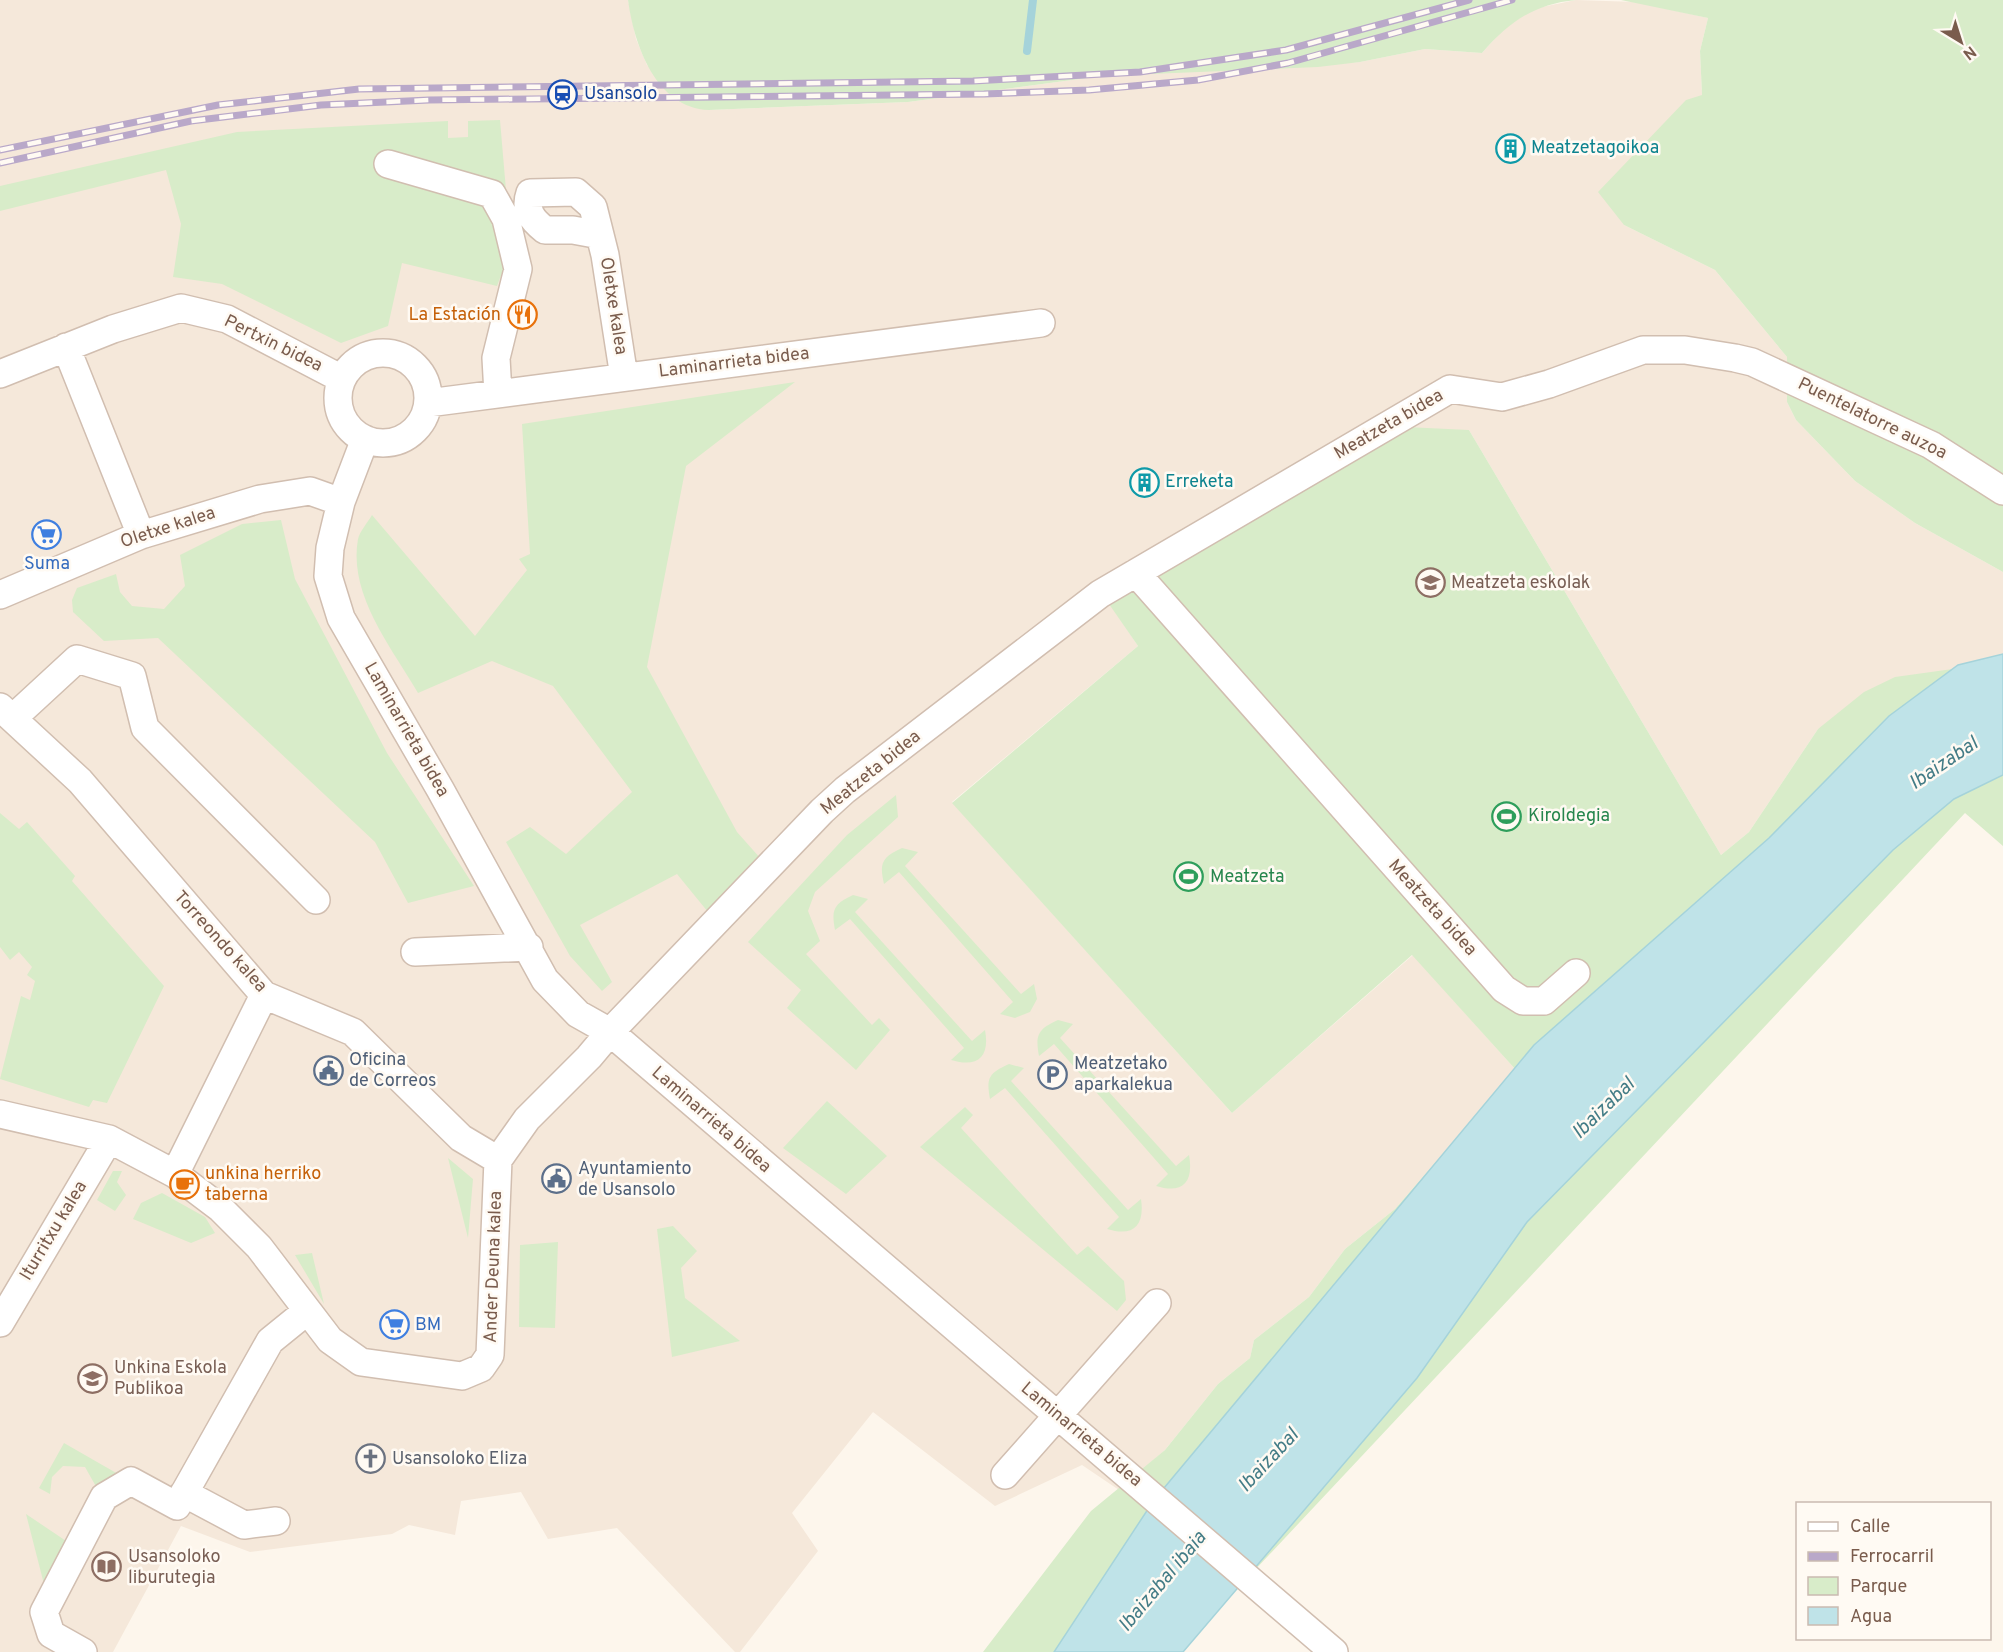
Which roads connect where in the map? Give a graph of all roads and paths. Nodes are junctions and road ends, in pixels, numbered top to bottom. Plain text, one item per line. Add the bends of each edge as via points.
1 (388, 164) dead end
2 (600, 235) dead end
3 (1041, 322) dead end
4 (66, 347) junction
5 (1735, 358) joint
6 (0, 374) edge
7 (624, 377) junction
8 (342, 379) junction
9 (498, 394) junction
10 (428, 403) junction
11 (365, 439) junction
12 (2003, 491) edge
13 (341, 502) junction
14 (141, 535) junction
15 (1136, 573) junction
16 (0, 595) edge
17 (7, 712) edge
18 (316, 900) dead end
19 (529, 947) junction
20 (415, 952) dead end
21 (1576, 973) dead end
22 (264, 995) junction
23 (610, 1032) junction
24 (0, 1114) edge
25 (109, 1139) junction
26 (498, 1160) junction
27 (175, 1174) junction
28 (1157, 1302) dead end
29 (308, 1311) junction
30 (0, 1323) edge
31 (1059, 1416) junction
32 (1005, 1475) dead end
33 (180, 1499) junction
34 (276, 1521) dead end
35 (83, 1652) edge
36 (1334, 1652) edge

1 - 9 street via 492,194 506,219 518,269 496,358
2 - 7 street, Oletxe kalea
3 - 7 street, Laminarrieta bidea
4 - 6 street, Pertxin bidea
4 - 8 street, Pertxin bidea via 181,308 227,319
4 - 14 street
5 - 12 street, Puentelatorre auzoa via 1752,362 1931,445
5 - 15 street, Meatzeta bidea via 1684,350 1643,350 1502,398 1450,389
7 - 9 street, Laminarrieta bidea
8 - 10 street via 361,358 388,352 414,364 428,389
8 - 11 street via 338,400 344,420
9 - 10 street, Laminarrieta bidea
10 - 11 street via 416,428 405,437 392,442
11 - 13 street, Laminarrieta bidea
13 - 14 street, Oletxe kalea via 310,491 278,496
13 - 19 street, Laminarrieta bidea via 328,576 341,618
14 - 16 street, Oletxe kalea
15 - 21 street, Meatzeta bidea via 1504,989 1523,1001 1544,1001
15 - 23 street, Meatzeta bidea via 1100,594 845,790
17 - 18 street via 77,659 132,676 145,728
17 - 22 street, Torreondo kalea via 80,782
19 - 20 street
19 - 23 street, Laminarrieta bidea via 545,980 578,1014
22 - 26 street, Torreondo kalea via 353,1032 461,1138
22 - 27 street
23 - 26 street via 527,1119
23 - 31 street, Laminarrieta bidea
24 - 25 street, Ander Deuna kalea
25 - 27 street, Ander Deuna kalea
25 - 30 street, Iturritxu kalea
26 - 29 street, Ander Deuna kalea via 490,1355 481,1368 462,1376 362,1362 330,1340
27 - 29 street, Ander Deuna kalea via 220,1208 259,1247
28 - 31 street
29 - 33 street via 270,1341
31 - 32 street
31 - 36 street, Laminarrieta bidea
33 - 34 street via 244,1525
33 - 35 street via 131,1481 104,1497 44,1612 51,1634

